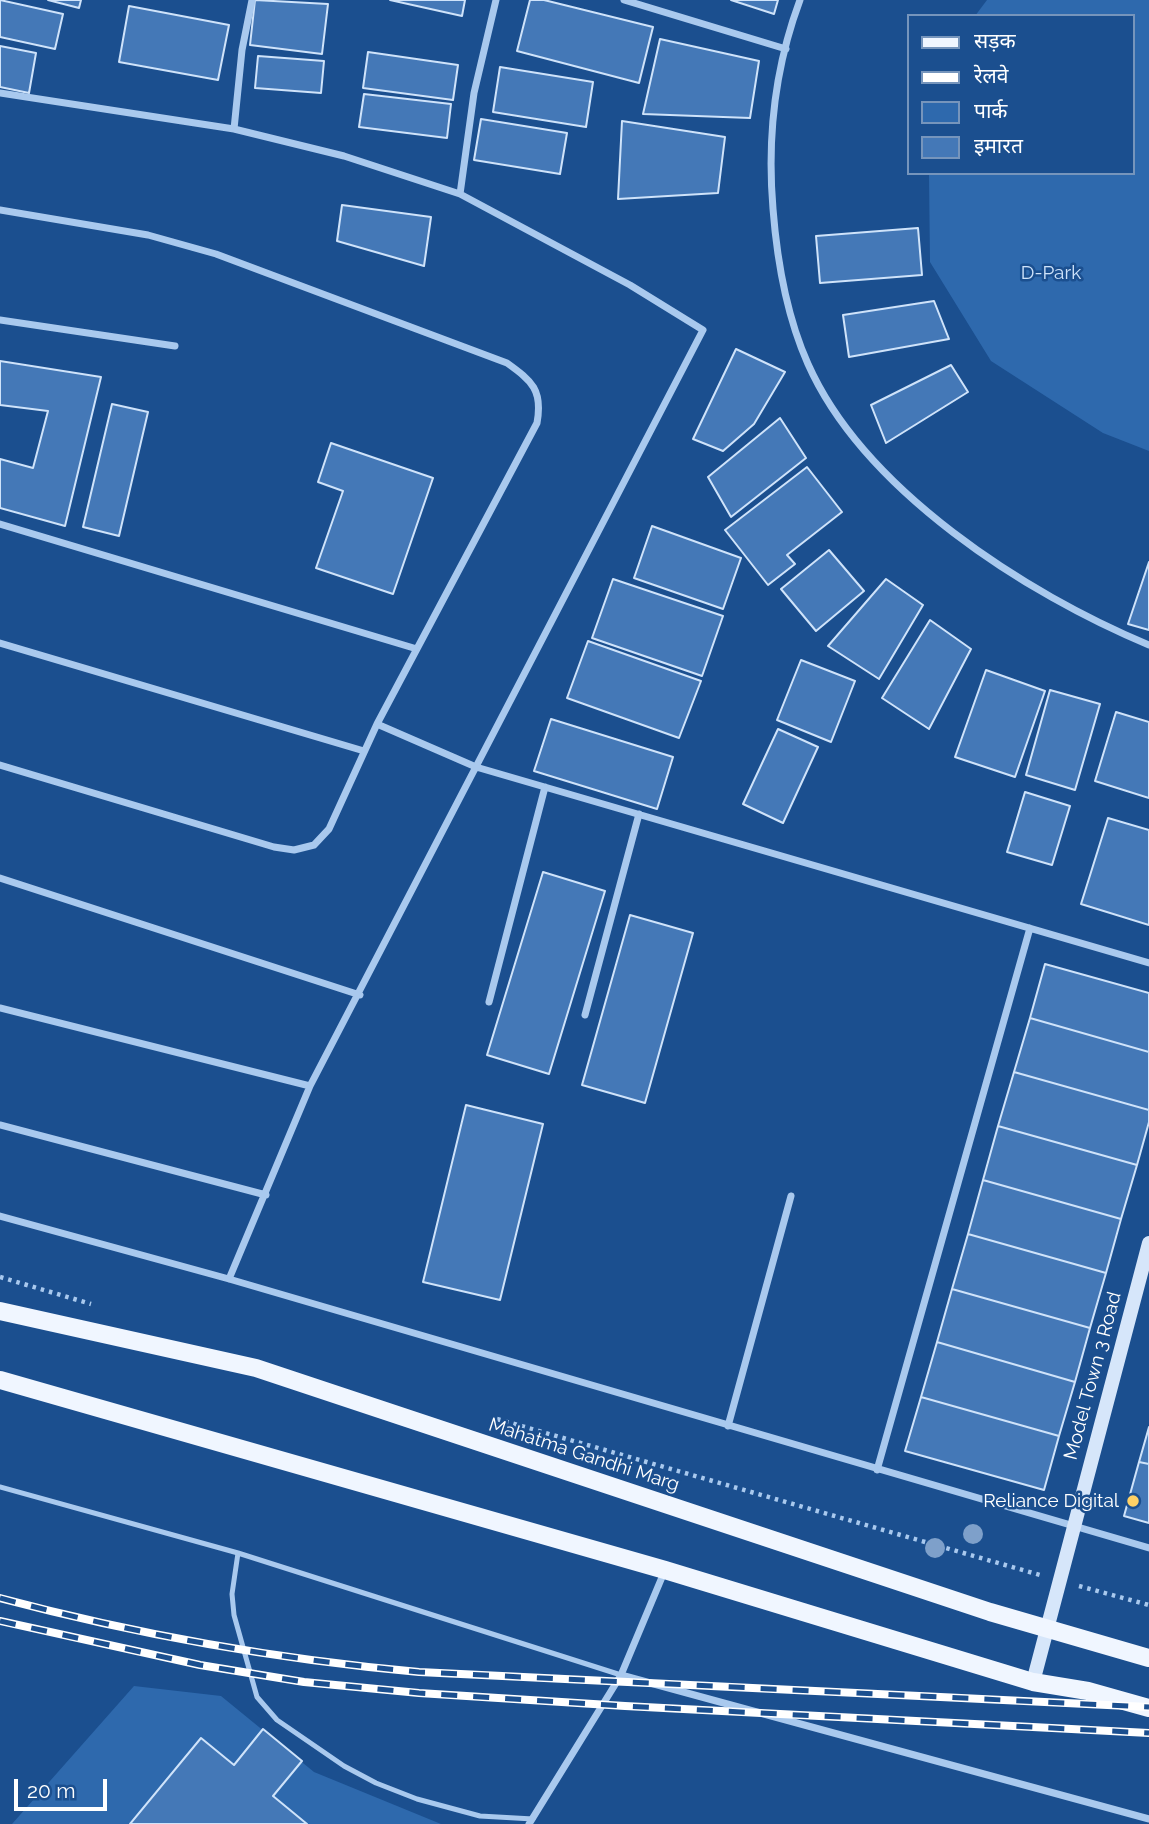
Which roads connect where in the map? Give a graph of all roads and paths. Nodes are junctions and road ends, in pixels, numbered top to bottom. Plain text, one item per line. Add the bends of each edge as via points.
1 (252, 0) edge
2 (496, 0) edge
3 (624, 0) edge
4 (800, 0) edge
5 (786, 48) junction
6 (0, 93) edge
7 (234, 130) junction
8 (460, 194) junction
9 (0, 209) edge
10 (0, 320) edge
11 (175, 346) dead end
12 (0, 524) edge
13 (0, 643) edge
14 (1149, 645) edge
15 (417, 649) junction
16 (377, 724) junction
17 (364, 751) junction
18 (0, 765) edge
19 (476, 767) junction
20 (545, 787) junction
21 (639, 814) junction
22 (0, 878) edge
23 (1030, 929) junction
24 (1149, 963) edge
25 (360, 995) junction
26 (489, 1002) dead end
27 (0, 1008) edge
28 (584, 1015) dead end
29 (310, 1086) junction
30 (0, 1125) edge
31 (266, 1195) junction
32 (791, 1196) dead end
33 (0, 1216) edge
34 (1149, 1243) edge
35 (0, 1278) edge
36 (229, 1279) junction
37 (94, 1304) dead end
38 (0, 1311) edge
39 (0, 1380) edge
40 (496, 1419) dead end
41 (727, 1426) junction
42 (877, 1469) junction
43 (0, 1487) edge
44 (1073, 1527) junction
45 (1149, 1548) edge
46 (238, 1553) junction
47 (665, 1570) junction
48 (1059, 1580) junction
49 (1149, 1605) edge
50 (1047, 1628) junction
51 (1149, 1658) edge
52 (621, 1675) junction
53 (1033, 1682) junction
54 (1149, 1708) edge
55 (1149, 1819) edge
56 (531, 1821) edge

1 - 7 street
2 - 8 street via 474,93
3 - 5 street
4 - 5 street
5 - 14 street via 772,117 770,172 776,244 808,364 842,421 908,494 974,548 1100,625
6 - 7 street
7 - 8 street via 344,156
8 - 19 street via 631,285 703,330
9 - 15 street via 148,235 216,254 507,363 527,377 540,405 537,423
10 - 11 street
12 - 15 street
13 - 17 street
15 - 16 street
16 - 17 street
16 - 19 street
17 - 18 street via 329,829 314,845 294,850
19 - 20 street
19 - 25 street
20 - 21 street
20 - 26 street
21 - 23 street
21 - 28 street
22 - 25 street
23 - 24 street
23 - 42 street
25 - 29 street
27 - 29 street
29 - 31 street
30 - 31 street
31 - 36 street
32 - 41 street
33 - 36 street
34 - 44 street, Model Town 3 Road
35 - 37 path
36 - 41 street
38 - 50 main road, Mahatma Gandhi Marg via 256,1368
39 - 47 main road
40 - 48 path
41 - 42 street
42 - 44 street
43 - 46 lane
44 - 45 street
44 - 48 street, Model Town 3 Road
46 - 52 lane
46 - 56 lane via 234,1615 257,1697 271,1714 376,1783 480,1816
47 - 52 street
47 - 53 main road
48 - 49 path
48 - 50 street, Model Town 3 Road
50 - 51 main road, Mahatma Gandhi Marg
50 - 53 street, Model Town 3 Road
52 - 55 street
52 - 56 street
53 - 54 main road

